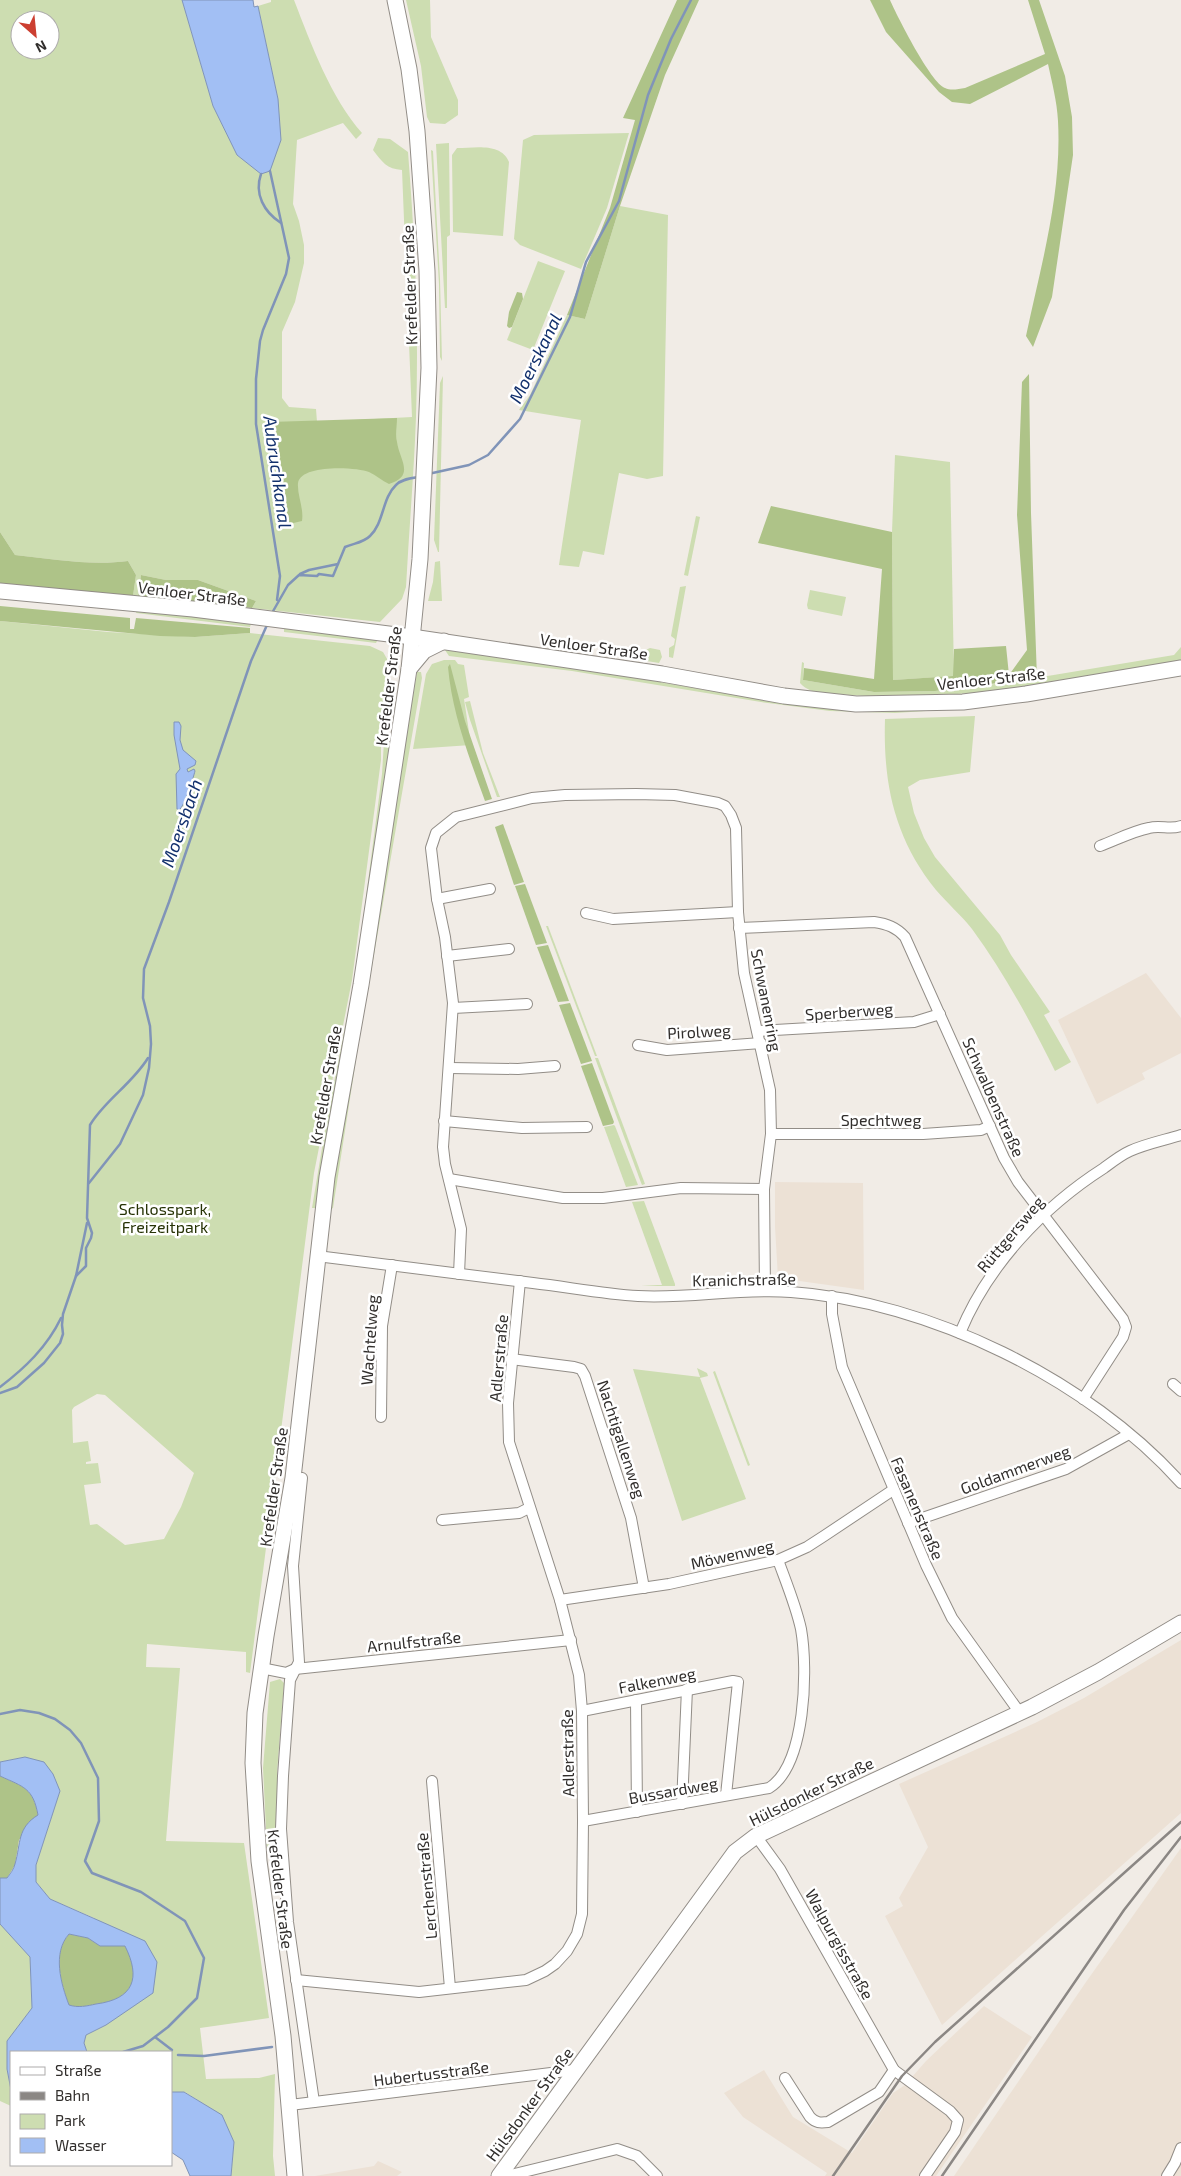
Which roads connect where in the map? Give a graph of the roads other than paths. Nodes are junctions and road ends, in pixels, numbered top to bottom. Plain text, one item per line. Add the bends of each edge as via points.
1 (395, 0) edge
2 (0, 591) edge
3 (412, 637) junction
4 (444, 641) junction
5 (1181, 668) edge
6 (409, 669) junction
7 (1181, 826) edge
8 (1100, 846) dead end
9 (490, 889) dead end
10 (437, 898) junction
11 (738, 912) junction
12 (586, 913) dead end
13 (739, 928) junction
14 (509, 949) dead end
15 (447, 956) junction
16 (527, 1004) dead end
17 (452, 1008) junction
18 (940, 1014) junction
19 (758, 1032) junction
20 (761, 1043) junction
21 (638, 1045) dead end
22 (555, 1066) dead end
23 (450, 1068) junction
24 (444, 1121) junction
25 (990, 1126) junction
26 (587, 1127) dead end
27 (771, 1134) junction
28 (1181, 1135) edge
29 (449, 1179) junction
30 (764, 1189) junction
31 (1044, 1213) junction
32 (317, 1256) junction
33 (392, 1265) junction
34 (459, 1274) junction
35 (520, 1281) junction
36 (765, 1291) junction
37 (832, 1296) junction
38 (960, 1332) junction
39 (511, 1359) junction
40 (1083, 1399) junction
41 (381, 1417) dead end
42 (1129, 1434) junction
43 (302, 1478) dead end
44 (1181, 1483) edge
45 (893, 1490) junction
46 (529, 1508) junction
47 (442, 1520) dead end
48 (908, 1523) junction
49 (778, 1560) junction
50 (644, 1588) junction
51 (560, 1600) junction
52 (1181, 1623) edge
53 (571, 1640) junction
54 (261, 1668) junction
55 (296, 1669) junction
56 (687, 1689) junction
57 (636, 1700) junction
58 (582, 1711) junction
59 (1020, 1713) junction
60 (432, 1781) dead end
61 (726, 1795) junction
62 (682, 1804) junction
63 (638, 1812) junction
64 (583, 1821) junction
65 (756, 1836) junction
66 (296, 1980) junction
67 (450, 1988) junction
68 (575, 2070) junction
69 (894, 2070) junction
70 (785, 2078) dead end
71 (314, 2102) junction
72 (290, 2105) junction
73 (1181, 2148) edge
74 (295, 2176) edge
75 (499, 2176) edge
76 (507, 2176) edge
77 (657, 2176) edge
78 (924, 2176) edge
79 (1167, 2176) edge

1 - 3 main road, Krefelder Straße via 417,131 428,271 429,368 420,559
2 - 3 main road, Venloer Straße via 193,609
3 - 4 main road, Venloer Straße
3 - 6 main road, Krefelder Straße
4 - 5 main road, Venloer Straße via 774,694 856,704 963,702
4 - 6 main road via 424,651
6 - 32 main road, Krefelder Straße
7 - 8 street via 1147,828
9 - 10 street
10 - 11 street, Schwanenring via 431,848 436,833 456,817 532,798 675,795 718,803 725,806 731,815 736,828
10 - 15 street, Schwanenring
11 - 12 street via 613,919
11 - 13 street, Schwanenring
13 - 18 street, Schwalbenstraße via 888,924 905,937
13 - 19 street, Schwanenring via 744,973
14 - 15 street
15 - 17 street, Schwanenring
16 - 17 street
17 - 23 street, Schwanenring
18 - 19 street, Sperberweg via 914,1022
18 - 25 street, Schwalbenstraße
19 - 20 street, Schwanenring
20 - 21 street, Pirolweg via 666,1050
20 - 27 street, Schwanenring via 770,1090
22 - 23 street
23 - 24 street, Schwanenring
24 - 26 street via 522,1128
24 - 29 street, Schwanenring via 443,1147
25 - 27 street, Spechtweg via 981,1130 923,1134
25 - 31 street, Schwalbenstraße via 1018,1182
27 - 30 street, Schwanenring
28 - 31 street, Rüttgersweg via 1130,1151 1077,1185
29 - 30 street via 563,1198 603,1198 681,1188
29 - 34 street, Schwanenring via 461,1229
30 - 36 street, Schwanenring
31 - 38 street, Rüttgersweg via 990,1279
31 - 40 street, Schwalbenstraße via 1126,1327
32 - 33 street, Kranichstraße
32 - 54 main road, Krefelder Straße via 293,1478
33 - 34 street, Kranichstraße
33 - 41 street, Wachtelweg via 382,1326
34 - 35 street, Kranichstraße
35 - 36 street, Kranichstraße via 639,1296
35 - 39 street, Adlerstraße
36 - 37 street, Kranichstraße
37 - 38 street, Kranichstraße via 910,1314
37 - 45 street, Fasanenstraße via 832,1314 842,1367
38 - 40 street, Kranichstraße via 1021,1362
39 - 46 street, Adlerstraße via 510,1442
39 - 50 street, Nachtigallenweg via 581,1369 631,1518
40 - 42 street, Kranichstraße
42 - 44 street, Kranichstraße
42 - 48 street, Goldammerweg via 1066,1470
43 - 55 street, Krefelder Straße via 293,1566 299,1662
45 - 48 street, Fasanenstraße
45 - 49 street, Möwenweg via 807,1547
46 - 47 street via 519,1513
46 - 51 street, Adlerstraße
48 - 59 street, Fasanenstraße via 952,1618
49 - 50 street, Möwenweg
49 - 61 street, Bussardweg via 801,1628 802,1711 792,1754 780,1778 769,1788
50 - 51 street, Möwenweg
51 - 53 street, Adlerstraße
52 - 59 main road, Hülsdonker Straße
53 - 55 street, Arnulfstraße
53 - 58 street, Adlerstraße via 579,1675
54 - 55 street, Arnulfstraße via 286,1672
54 - 72 main road, Krefelder Straße via 255,1723 258,1861
55 - 66 street, Krefelder Straße via 290,1680 281,1829
56 - 57 street, Falkenweg
56 - 61 street, Falkenweg via 738,1682
56 - 62 street
57 - 58 street, Falkenweg
57 - 63 street
58 - 64 street, Adlerstraße
59 - 65 main road, Hülsdonker Straße
60 - 67 street, Lerchenstraße
61 - 62 street, Bussardweg
62 - 63 street, Bussardweg
63 - 64 street, Bussardweg
64 - 67 street, Adlerstraße via 582,1914 577,1934 567,1951 545,1971 526,1980
65 - 68 main road, Hülsdonker Straße via 735,1852
65 - 69 street, Walpurgisstraße via 780,1869
66 - 67 street, Adlerstraße via 419,1992
66 - 71 street, Krefelder Straße
68 - 71 street, Hubertusstraße
68 - 75 main road, Hülsdonker Straße
69 - 70 street via 878,2092 822,2123 810,2117
69 - 78 street, Walpurgisstraße via 958,2120 955,2132
71 - 72 street, Hubertusstraße
72 - 74 main road, Krefelder Straße
73 - 79 street
76 - 77 street via 617,2149 638,2156

